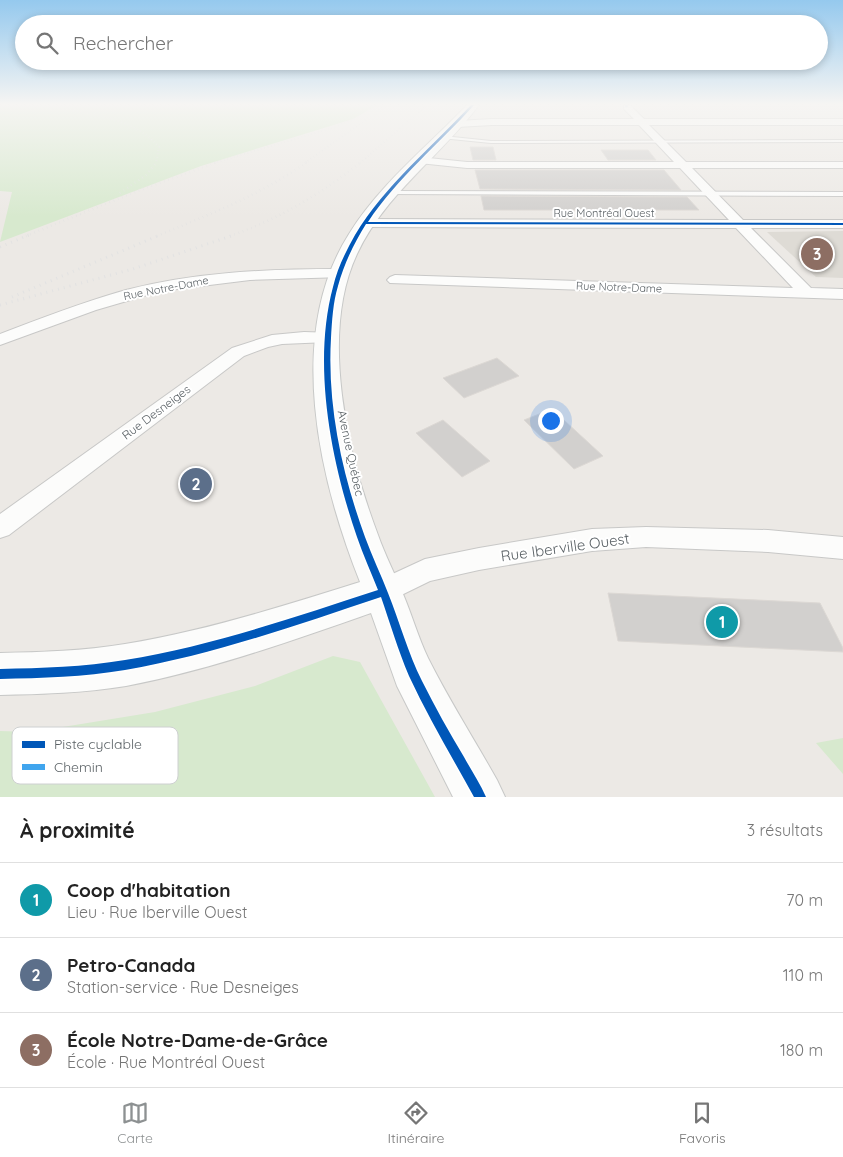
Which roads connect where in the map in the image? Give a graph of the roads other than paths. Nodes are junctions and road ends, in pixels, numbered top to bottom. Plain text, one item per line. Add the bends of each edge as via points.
1 (437, 142) edge
2 (661, 142) edge
3 (419, 160) junction
4 (843, 161) edge
5 (682, 163) junction
6 (843, 166) edge
7 (387, 193) junction
8 (712, 194) junction
9 (843, 194) edge
10 (366, 222) junction
11 (740, 224) junction
12 (843, 224) edge
13 (340, 274) junction
14 (395, 280) dead end
15 (807, 292) junction
16 (843, 294) edge
17 (328, 338) junction
18 (0, 340) edge
19 (0, 528) edge
20 (843, 548) edge
21 (383, 592) junction
22 (0, 674) edge
23 (480, 797) edge

1 - 3 main road, Avenue Québec
2 - 5 street
3 - 5 street via 468,165
3 - 7 main road, Avenue Québec
4 - 5 street
5 - 6 street
5 - 8 street
7 - 8 lane
7 - 10 main road, Avenue Québec
8 - 9 lane
8 - 11 street
10 - 11 street, Rue Montréal Ouest
10 - 13 main road, Avenue Québec via 346,256
11 - 12 street, Rue Montréal Ouest
11 - 15 street
13 - 17 main road, Avenue Québec via 334,290
13 - 18 street, Rue Notre-Dame via 259,275 191,281 103,302
14 - 15 street, Rue Notre-Dame
15 - 16 street, Rue Notre-Dame
17 - 19 street, Rue Desneiges via 282,338 238,352
17 - 21 main road, Avenue Québec via 332,424 358,528
20 - 21 street, Rue Iberville Ouest via 768,541 654,537 592,540 425,571
21 - 22 main road via 231,642 144,661 47,673
21 - 23 main road, Avenue Québec via 412,671

